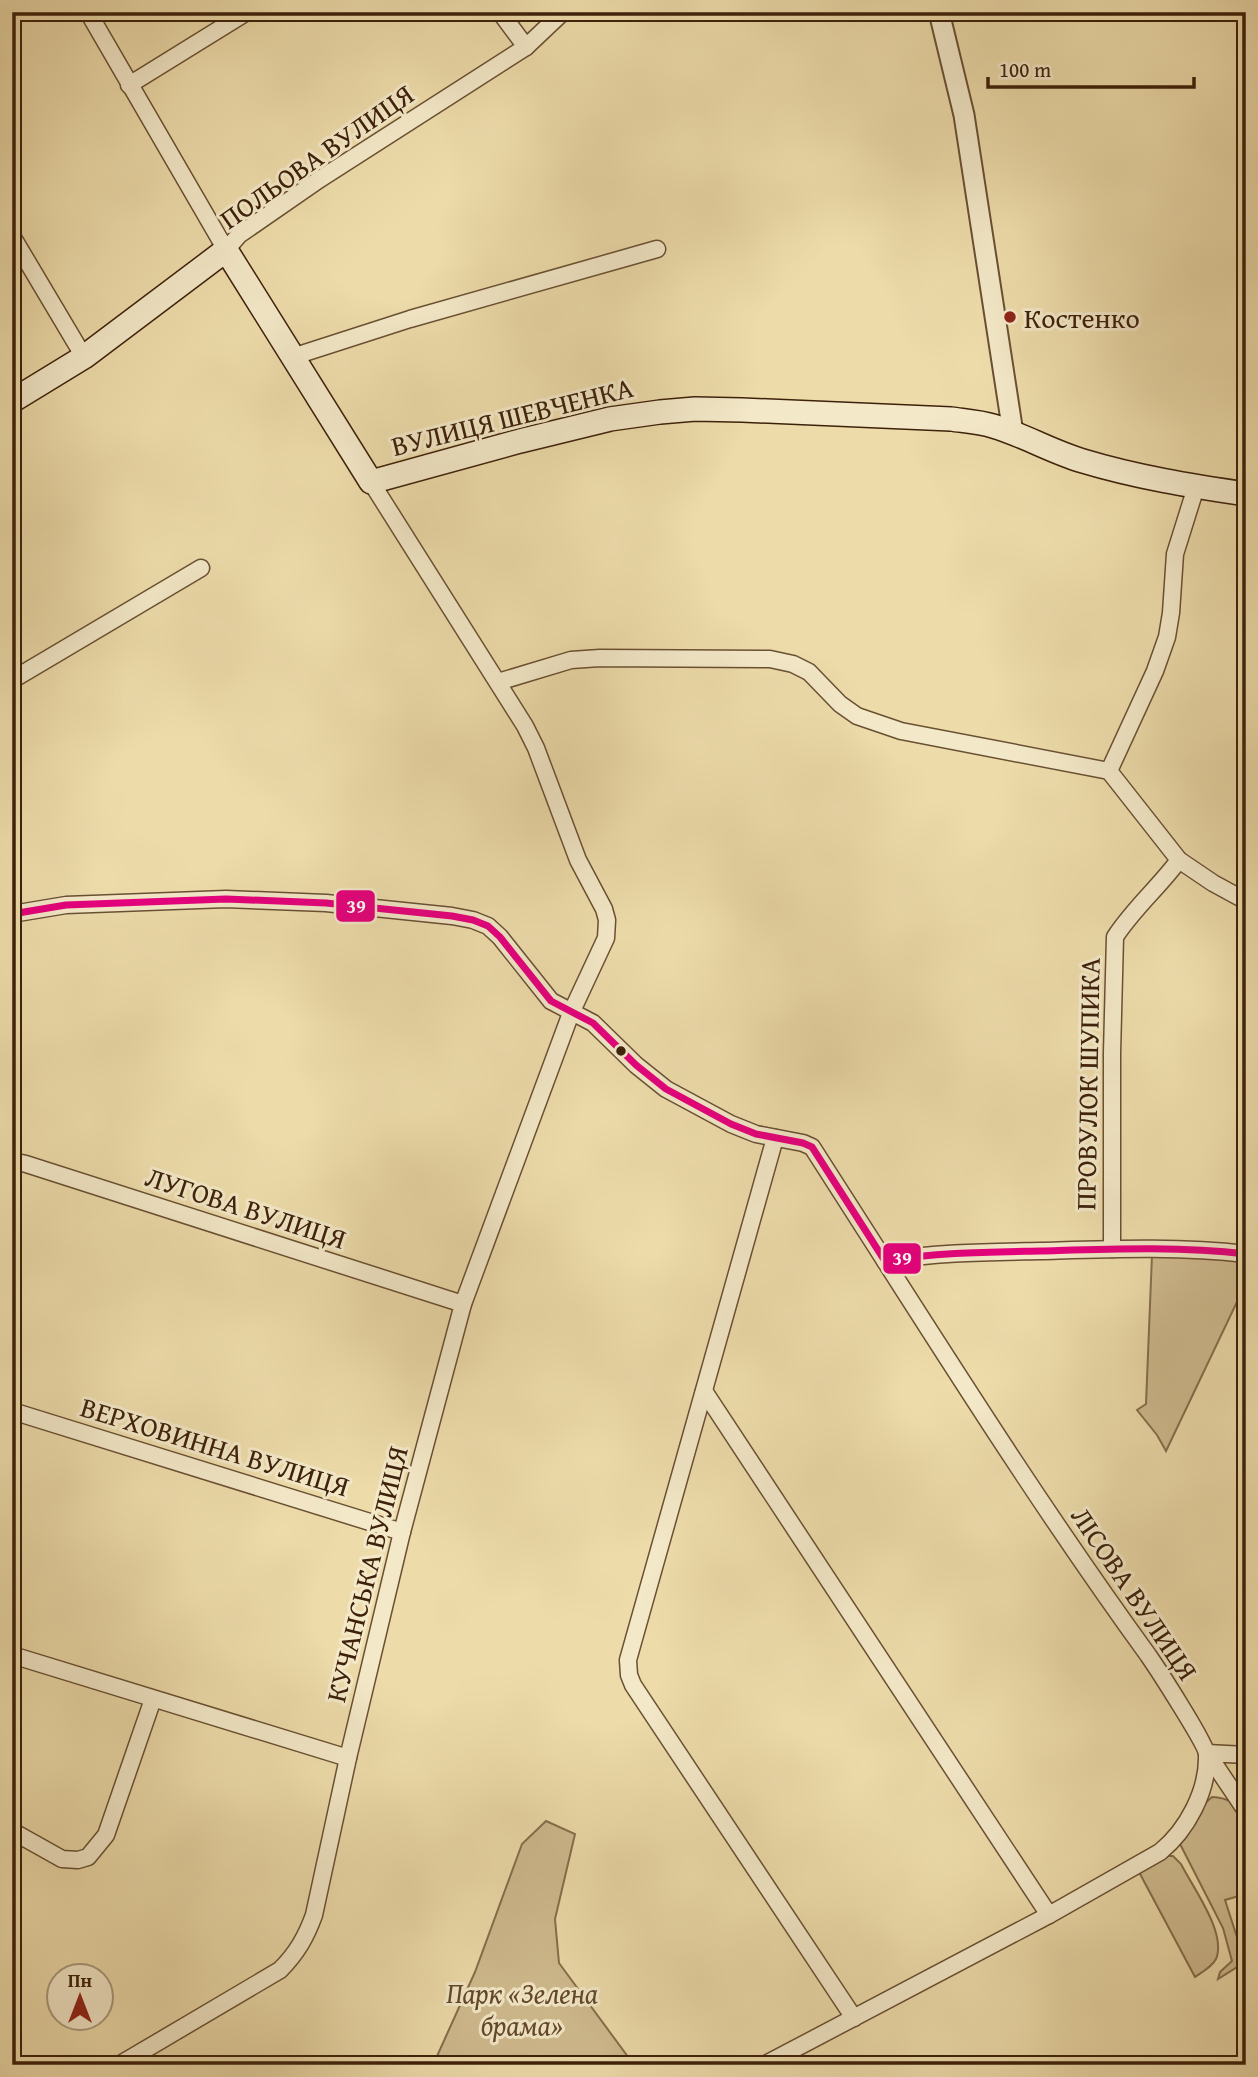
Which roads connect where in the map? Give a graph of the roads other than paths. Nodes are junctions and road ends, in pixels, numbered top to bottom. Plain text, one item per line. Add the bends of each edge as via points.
1 (88, 12) edge
2 (247, 12) edge
3 (500, 12) edge
4 (563, 12) edge
5 (939, 12) edge
6 (526, 47) junction
7 (129, 85) junction
8 (12, 236) edge
9 (657, 249) dead end
10 (226, 250) junction
11 (84, 357) junction
12 (292, 357) junction
13 (12, 401) edge
14 (1013, 433) junction
15 (372, 482) junction
16 (1196, 487) junction
17 (1246, 494) edge
18 (201, 568) dead end
19 (12, 680) edge
20 (498, 682) junction
21 (1109, 771) junction
22 (1179, 860) junction
23 (1246, 901) edge
24 (12, 914) edge
25 (571, 1013) junction
26 (775, 1139) junction
27 (12, 1161) edge
28 (1112, 1249) junction
29 (1246, 1254) edge
30 (885, 1261) junction
31 (463, 1304) junction
32 (704, 1391) junction
33 (12, 1411) edge
34 (402, 1532) junction
35 (12, 1656) edge
36 (153, 1699) junction
37 (1208, 1753) junction
38 (1246, 1755) edge
39 (348, 1758) junction
40 (1246, 1811) edge
41 (12, 1831) edge
42 (1049, 1915) junction
43 (854, 2018) junction
44 (119, 2065) edge
45 (764, 2065) edge

1 - 7 street, ПОЛЬОВА ВУЛИЦЯ
2 - 7 street
3 - 6 street
4 - 6 street, ПОЛЬОВА ВУЛИЦЯ
5 - 14 street via 964,114
6 - 10 street, ПОЛЬОВА ВУЛИЦЯ via 320,179 239,235
7 - 10 street, ПОЛЬОВА ВУЛИЦЯ
8 - 11 street
9 - 12 street
10 - 11 main road
10 - 12 main road
11 - 13 main road
12 - 15 main road
14 - 15 main road, ВУЛИЦЯ ШЕВЧЕНКА via 951,419 672,411 597,422
14 - 16 main road, ВУЛИЦЯ ШЕВЧЕНКА via 1083,461
15 - 20 street, ВУЛИЦЯ ШЕВЧЕНКА
16 - 17 main road, ВУЛИЦЯ ШЕВЧЕНКА
16 - 21 street via 1175,554 1167,637
18 - 19 street
20 - 21 street via 571,660 770,659 809,672 857,716 901,731
20 - 25 street, ВУЛИЦЯ ШЕВЧЕНКА via 536,748 578,860 607,920 606,938
21 - 22 street
22 - 23 street
22 - 28 street, ПРОВУЛОК ШУПИКА via 1115,937
24 - 25 street, ЛІСОВА ВУЛИЦЯ via 66,905 226,899 326,903 452,916 488,926 551,1001
25 - 26 street, ЛІСОВА ВУЛИЦЯ via 593,1023 666,1089 731,1124
25 - 31 street, КУЧАНСЬКА ВУЛИЦЯ
26 - 30 street, ЛІСОВА ВУЛИЦЯ via 812,1147
26 - 32 street
27 - 31 street, ЛУГОВА ВУЛИЦЯ
28 - 29 street
28 - 30 street via 948,1253
30 - 37 street, ЛІСОВА ВУЛИЦЯ via 998,1439 1159,1670
31 - 34 street, КУЧАНСЬКА ВУЛИЦЯ
32 - 42 street
32 - 43 street via 628,1660 629,1675
33 - 34 street, ВЕРХОВИННА ВУЛИЦЯ
34 - 39 street, КУЧАНСЬКА ВУЛИЦЯ
35 - 36 street
36 - 39 street
36 - 41 street via 106,1835 88,1857 62,1860
37 - 38 street
37 - 40 street, ЛІСОВА ВУЛИЦЯ
37 - 42 street via 1202,1788 1173,1841
39 - 44 street, КУЧАНСЬКА ВУЛИЦЯ via 314,1915 297,1953 281,1970
42 - 43 street
43 - 45 street

